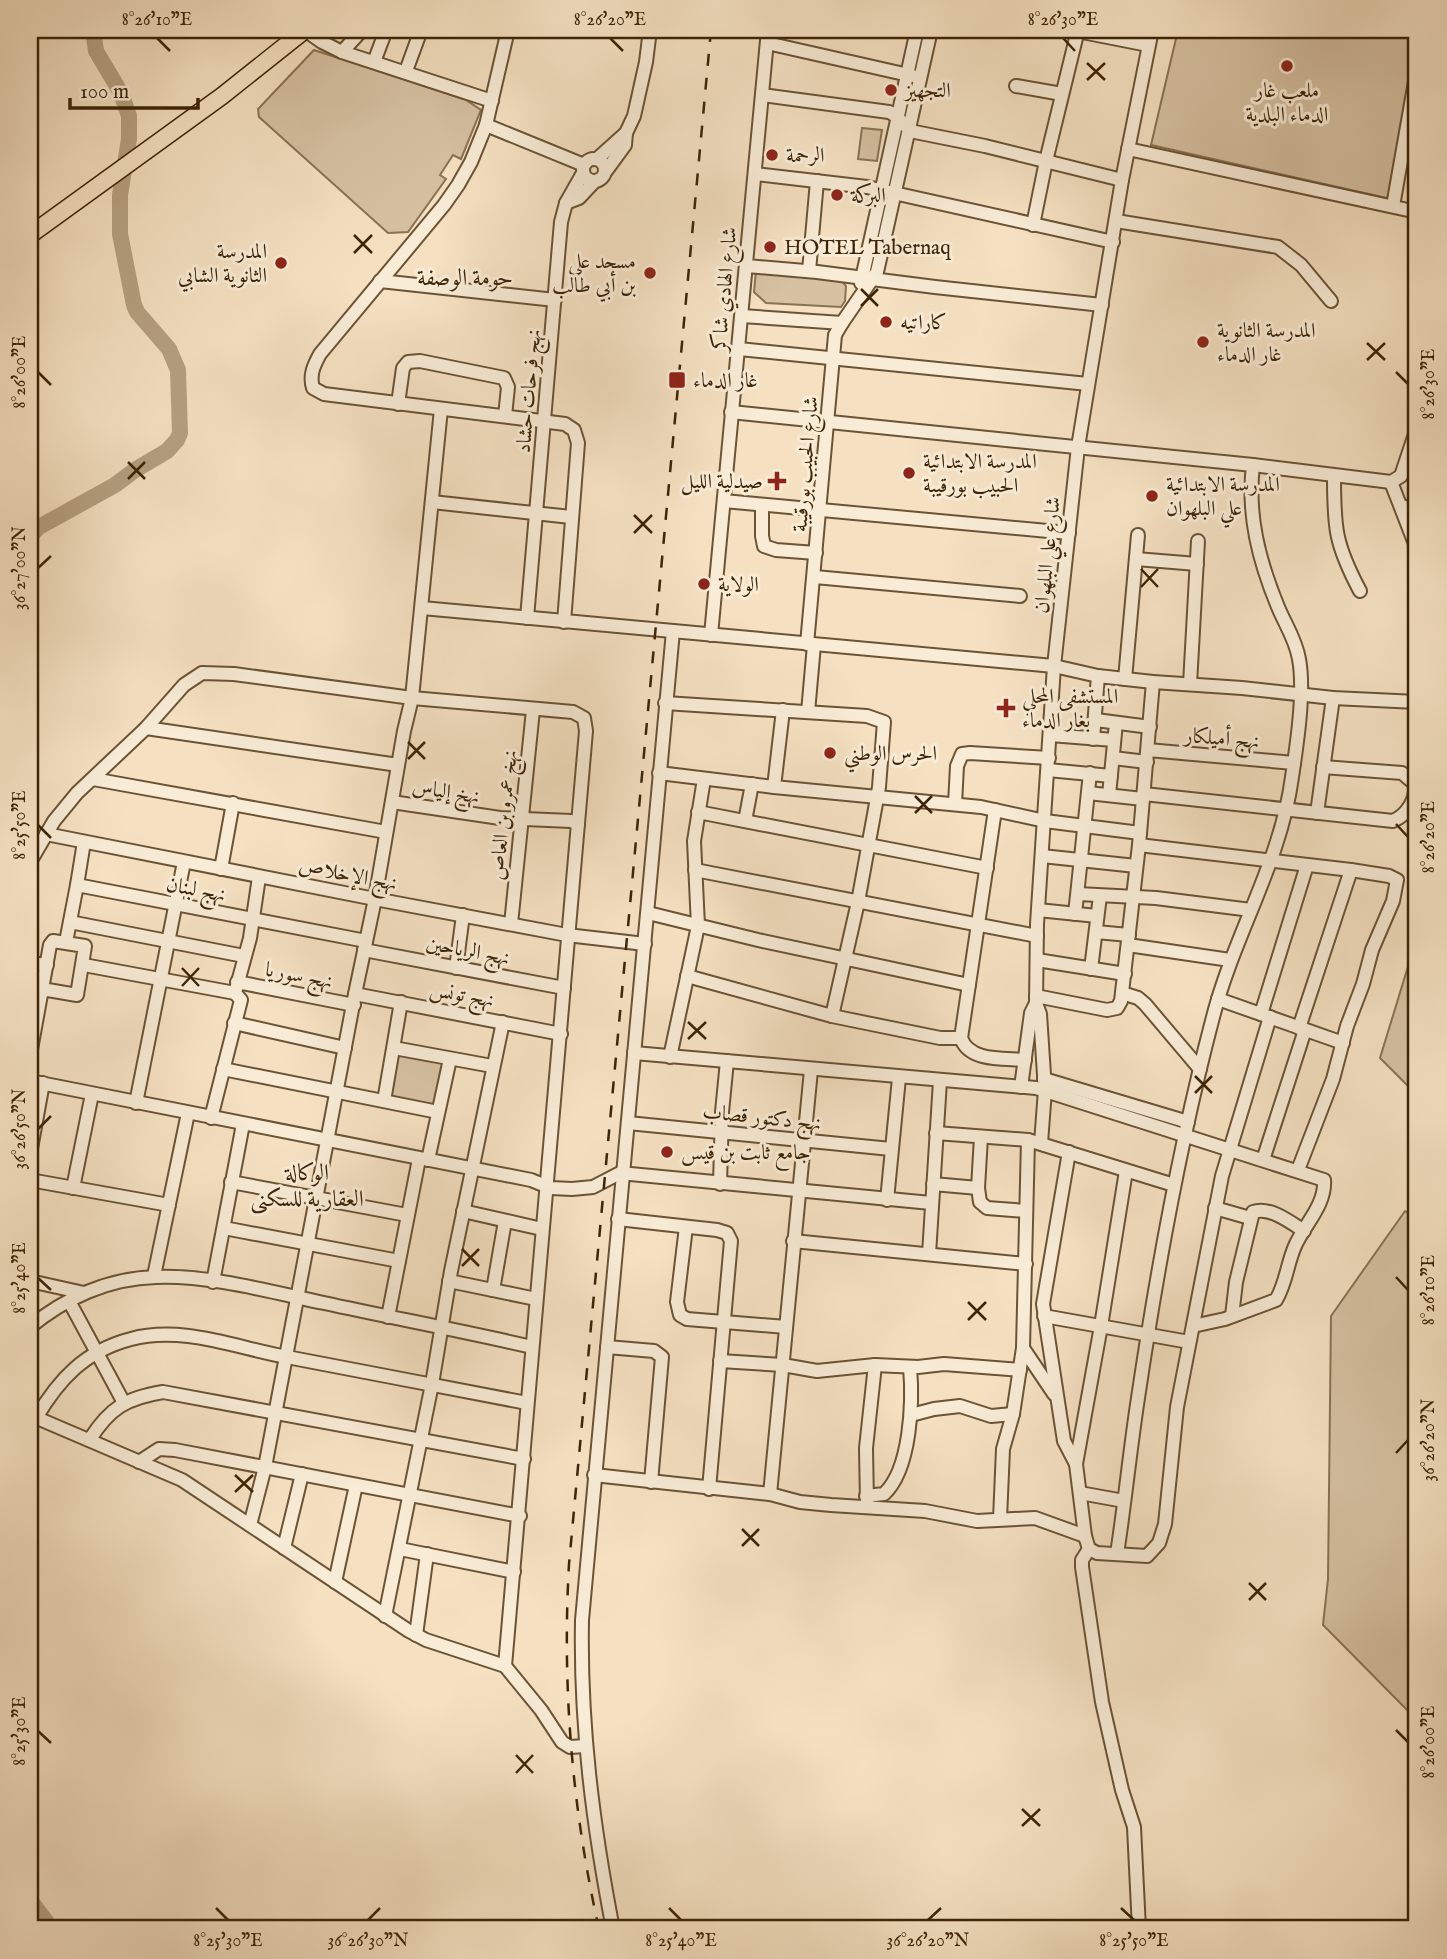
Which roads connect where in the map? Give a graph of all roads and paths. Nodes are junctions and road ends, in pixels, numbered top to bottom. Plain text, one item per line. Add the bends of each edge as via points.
1 (305, 30) edge
2 (362, 30) edge
3 (386, 30) edge
4 (421, 30) edge
5 (508, 30) edge
6 (650, 30) edge
7 (768, 30) edge
8 (917, 30) edge
9 (931, 30) edge
10 (1076, 30) edge
11 (1152, 30) edge
12 (1092, 32) edge
13 (767, 43) junction
14 (1148, 45) junction
15 (342, 52) junction
16 (374, 62) junction
17 (1417, 70) edge
18 (406, 71) junction
19 (907, 74) junction
20 (920, 78) junction
21 (1016, 86) dead end
22 (1062, 94) junction
23 (762, 95) junction
24 (492, 101) junction
25 (897, 116) junction
26 (486, 125) junction
27 (909, 130) junction
28 (626, 133) junction
29 (1411, 140) edge
30 (1128, 149) junction
31 (597, 159) junction
32 (1045, 161) junction
33 (583, 169) junction
34 (606, 171) junction
35 (755, 174) junction
36 (1122, 180) junction
37 (595, 181) junction
38 (817, 181) junction
39 (888, 192) junction
40 (566, 203) junction
41 (1393, 206) junction
42 (1417, 212) edge
43 (1116, 220) junction
44 (1033, 225) junction
45 (30, 235) edge
46 (1113, 243) junction
47 (747, 266) junction
48 (809, 271) junction
49 (868, 277) junction
50 (380, 281) junction
51 (555, 300) junction
52 (1331, 301) dead end
53 (1102, 304) junction
54 (742, 316) junction
55 (842, 323) junction
56 (739, 349) junction
57 (833, 359) junction
58 (1088, 384) junction
59 (398, 404) junction
60 (441, 409) junction
61 (731, 412) junction
62 (505, 416) junction
63 (545, 422) junction
64 (828, 423) junction
65 (1417, 428) edge
66 (1079, 447) junction
67 (1253, 465) junction
68 (1334, 476) junction
69 (1391, 482) junction
70 (724, 501) junction
71 (432, 502) junction
72 (762, 505) junction
73 (1401, 506) junction
74 (819, 510) junction
75 (1417, 510) edge
76 (535, 513) junction
77 (571, 517) junction
78 (1069, 533) junction
79 (1138, 535) dead end
80 (1198, 541) dead end
81 (1417, 549) edge
82 (816, 553) junction
83 (1136, 559) junction
84 (1197, 564) junction
85 (815, 577) junction
86 (1360, 591) dead end
87 (1020, 596) dead end
88 (422, 608) junction
89 (527, 618) junction
90 (564, 622) junction
91 (673, 631) junction
92 (711, 635) junction
93 (811, 644) junction
94 (1054, 666) junction
95 (1098, 676) junction
96 (1125, 679) junction
97 (1153, 682) junction
98 (1190, 684) junction
99 (1300, 695) junction
100 (412, 698) junction
101 (1333, 698) junction
102 (1417, 702) edge
103 (665, 703) junction
104 (533, 710) junction
105 (783, 710) junction
106 (807, 712) junction
107 (1096, 720) junction
108 (1116, 723) junction
109 (1150, 727) junction
110 (146, 728) junction
111 (1051, 735) junction
112 (1093, 739) junction
113 (1114, 740) junction
114 (1147, 756) junction
115 (1113, 758) junction
116 (1294, 763) junction
117 (1048, 764) junction
118 (398, 765) junction
119 (1323, 766) junction
120 (659, 773) junction
121 (1090, 773) junction
122 (1111, 776) junction
123 (93, 779) junction
124 (704, 779) junction
125 (752, 784) junction
126 (774, 787) junction
127 (1088, 793) junction
128 (1109, 795) junction
129 (1144, 796) junction
130 (877, 798) junction
131 (392, 802) junction
132 (233, 803) junction
133 (955, 804) junction
134 (995, 810) junction
135 (1285, 810) junction
136 (698, 812) junction
137 (1317, 813) junction
138 (522, 820) junction
139 (745, 821) junction
140 (1045, 821) junction
141 (578, 824) junction
142 (1085, 827) junction
143 (386, 832) junction
144 (46, 834) junction
145 (1140, 839) junction
146 (84, 842) junction
147 (868, 846) junction
148 (1042, 856) junction
149 (1081, 860) junction
150 (1271, 861) junction
151 (30, 862) edge
152 (184, 862) junction
153 (1307, 865) junction
154 (1136, 866) junction
155 (987, 868) junction
156 (221, 869) junction
157 (695, 870) junction
158 (1350, 870) junction
159 (260, 877) junction
160 (77, 885) junction
161 (1078, 894) junction
162 (1100, 896) junction
163 (1133, 898) junction
164 (375, 900) junction
165 (858, 902) junction
166 (176, 905) junction
167 (1038, 910) junction
168 (1251, 910) junction
169 (648, 913) junction
170 (1075, 914) junction
171 (463, 915) junction
172 (1097, 916) junction
173 (252, 919) junction
174 (70, 922) junction
175 (511, 924) junction
176 (698, 926) junction
177 (978, 926) junction
178 (1096, 932) junction
179 (567, 935) junction
180 (1037, 936) junction
181 (1129, 940) junction
182 (168, 941) junction
183 (66, 942) junction
184 (645, 944) junction
185 (365, 945) junction
186 (244, 956) junction
187 (845, 958) junction
188 (1037, 960) junction
189 (1230, 960) junction
190 (30, 962) edge
191 (47, 965) junction
192 (84, 965) junction
193 (456, 968) junction
194 (1091, 969) junction
195 (1125, 974) junction
196 (688, 976) junction
197 (160, 980) junction
198 (970, 985) junction
199 (236, 987) junction
200 (564, 988) junction
201 (42, 989) junction
202 (1122, 993) junction
203 (1218, 999) junction
204 (354, 1000) junction
205 (1036, 1000) junction
206 (401, 1002) junction
207 (832, 1016) junction
208 (1265, 1016) junction
209 (503, 1022) junction
210 (234, 1023) junction
211 (1302, 1029) junction
212 (561, 1034) junction
213 (961, 1038) junction
214 (1342, 1044) junction
215 (31, 1046) edge
216 (345, 1048) junction
217 (394, 1048) junction
218 (634, 1053) junction
219 (670, 1057) junction
220 (450, 1059) junction
221 (1025, 1060) junction
222 (727, 1061) junction
223 (492, 1066) junction
224 (223, 1069) junction
225 (811, 1069) junction
226 (1200, 1069) junction
227 (899, 1077) junction
228 (36, 1082) edge
229 (940, 1082) junction
230 (1044, 1085) junction
231 (1021, 1087) junction
232 (337, 1092) junction
233 (92, 1094) junction
234 (384, 1101) junction
235 (136, 1103) junction
236 (439, 1112) junction
237 (188, 1114) junction
238 (211, 1118) junction
239 (628, 1123) junction
240 (243, 1124) junction
241 (1186, 1129) junction
242 (722, 1132) junction
243 (936, 1133) junction
244 (981, 1137) junction
245 (327, 1140) junction
246 (803, 1141) junction
247 (1035, 1142) junction
248 (891, 1149) junction
249 (1229, 1149) junction
250 (1069, 1152) junction
251 (30, 1154) edge
252 (424, 1159) junction
253 (1263, 1160) junction
254 (472, 1169) junction
255 (1298, 1170) junction
256 (1126, 1171) junction
257 (623, 1173) junction
258 (30, 1180) edge
259 (231, 1182) junction
260 (720, 1184) junction
261 (933, 1184) junction
262 (545, 1185) junction
263 (1174, 1185) junction
264 (73, 1188) junction
265 (978, 1188) junction
266 (798, 1191) junction
267 (317, 1198) junction
268 (887, 1200) junction
269 (931, 1203) junction
270 (169, 1205) junction
271 (1215, 1208) junction
272 (463, 1211) junction
273 (1026, 1211) junction
274 (407, 1214) junction
275 (1250, 1218) junction
276 (618, 1219) junction
277 (505, 1221) junction
278 (686, 1227) junction
279 (224, 1228) junction
280 (542, 1229) junction
281 (1304, 1231) junction
282 (793, 1241) junction
283 (308, 1242) junction
284 (929, 1254) junction
285 (399, 1262) junction
286 (1026, 1264) junction
287 (155, 1276) junction
288 (30, 1280) edge
289 (449, 1281) junction
290 (213, 1282) junction
291 (493, 1290) junction
292 (84, 1293) junction
293 (297, 1298) junction
294 (536, 1299) junction
295 (69, 1301) junction
296 (1044, 1316) junction
297 (1232, 1316) junction
298 (388, 1317) junction
299 (723, 1322) junction
300 (1101, 1326) junction
301 (1193, 1326) junction
302 (30, 1327) edge
303 (442, 1327) junction
304 (786, 1327) junction
305 (1149, 1334) junction
306 (1189, 1342) junction
307 (532, 1347) junction
308 (607, 1347) junction
309 (1023, 1348) junction
310 (98, 1352) junction
311 (286, 1357) junction
312 (720, 1361) junction
313 (783, 1365) junction
314 (875, 1365) junction
315 (910, 1367) junction
316 (1020, 1370) junction
317 (432, 1384) junction
318 (1058, 1400) junction
319 (124, 1403) junction
320 (527, 1403) junction
321 (275, 1411) junction
322 (1013, 1414) junction
323 (911, 1415) junction
324 (33, 1416) edge
325 (90, 1440) junction
326 (420, 1441) junction
327 (524, 1459) junction
328 (139, 1462) junction
329 (1076, 1464) junction
330 (265, 1467) junction
331 (302, 1475) junction
332 (594, 1475) junction
333 (651, 1482) junction
334 (356, 1485) junction
335 (709, 1489) junction
336 (1080, 1493) junction
337 (770, 1494) junction
338 (410, 1496) junction
339 (1124, 1501) junction
340 (867, 1502) junction
341 (520, 1516) junction
342 (1000, 1520) junction
343 (250, 1525) junction
344 (1085, 1536) junction
345 (284, 1548) junction
346 (400, 1549) junction
347 (1089, 1549) junction
348 (427, 1555) junction
349 (1117, 1555) junction
350 (514, 1572) junction
351 (335, 1582) junction
352 (385, 1616) junction
353 (416, 1635) junction
354 (505, 1666) junction
355 (584, 1746) junction
356 (613, 1929) edge
357 (1139, 1929) edge

1 - 15 street
1 - 45 main road
2 - 15 street
3 - 16 street
4 - 18 street
5 - 24 street
6 - 28 street via 634,117
7 - 13 street, شارع الهادي شاكر
8 - 19 street, شارع الحبيب بورقيبة
9 - 20 street, شارع الحبيب بورقيبة
10 - 12 street
10 - 22 street
11 - 14 street, شارع علي البلهوان
12 - 14 street
13 - 19 street
13 - 23 street, شارع الهادي شاكر
14 - 30 street, شارع علي البلهوان
15 - 16 street
16 - 18 street
17 - 29 street
18 - 24 street
19 - 20 street
19 - 25 street, شارع الحبيب بورقيبة
20 - 27 street, شارع الحبيب بورقيبة
21 - 22 street
22 - 32 street
23 - 25 street via 882,110
23 - 35 street, شارع الهادي شاكر
24 - 26 street
25 - 27 street
25 - 39 street, شارع الحبيب بورقيبة
26 - 33 street
26 - 50 street via 471,162 444,205
27 - 32 street
27 - 39 street, شارع الحبيب بورقيبة
28 - 31 street
28 - 34 street via 625,145
29 - 41 street
30 - 36 street, شارع علي البلهوان
30 - 41 street
31 - 33 street via 589,159
31 - 34 street
32 - 36 street
32 - 44 street
33 - 37 street via 587,179
33 - 40 street, نهج فرحات حشاد
34 - 37 street
35 - 38 street
35 - 47 street, شارع الهادي شاكر
36 - 43 street, شارع علي البلهوان
37 - 40 street via 579,198
38 - 39 street
38 - 48 street
39 - 44 street
39 - 49 street, شارع الحبيب بورقيبة via 879,263
40 - 51 street, نهج فرحات حشاد
41 - 42 street
43 - 46 street, شارع علي البلهوان
43 - 52 street via 1278,247 1301,265
44 - 46 street
46 - 53 street, شارع علي البلهوان
47 - 48 street
47 - 54 street, شارع الهادي شاكر
48 - 49 street
49 - 53 street
49 - 55 street, شارع الحبيب بورقيبة
50 - 51 street
50 - 59 street via 320,354 311,382 324,394
51 - 63 street, نهج فرحات حشاد
53 - 58 street, شارع علي البلهوان
54 - 55 street
54 - 56 street, شارع الهادي شاكر
55 - 57 street, شارع الحبيب بورقيبة via 835,335
56 - 57 street
56 - 61 street, شارع الهادي شاكر
57 - 58 street
57 - 64 street, شارع الحبيب بورقيبة
58 - 66 street, شارع علي البلهوان
59 - 60 street
59 - 62 street via 403,368 408,362 420,361 504,378 508,387
60 - 62 street
60 - 71 street
61 - 64 street
61 - 70 street, شارع الهادي شاكر
62 - 63 street
63 - 76 street, نهج فرحات حشاد
63 - 77 street via 565,425 576,434
64 - 66 street
64 - 74 street, شارع الحبيب بورقيبة
65 - 69 street via 1401,476
66 - 67 street
66 - 78 street, شارع علي البلهوان
67 - 68 street
67 - 99 street via 1253,531 1272,593 1295,644
68 - 69 street
68 - 86 street via 1335,534
69 - 73 street
70 - 72 street
70 - 92 street, شارع الهادي شاكر
71 - 76 street
71 - 88 street
72 - 74 street
72 - 82 street via 764,546
73 - 75 street
73 - 81 street
74 - 78 street
74 - 82 street, شارع الحبيب بورقيبة
76 - 77 street
76 - 89 street, نهج فرحات حشاد
77 - 90 street
78 - 94 street, شارع علي البلهوان
79 - 83 street
80 - 84 street
82 - 85 street, شارع الحبيب بورقيبة
83 - 84 street
83 - 96 street
84 - 98 street
85 - 87 street
85 - 93 street, شارع الحبيب بورقيبة
88 - 89 street
88 - 100 street
89 - 90 street
90 - 91 street
91 - 92 street
91 - 103 street
92 - 93 street
93 - 94 street
93 - 106 street, شارع الحبيب بورقيبة
94 - 95 street
94 - 111 street, شارع علي البلهوان
95 - 96 street
95 - 107 street
96 - 97 street
97 - 98 street
97 - 109 street
98 - 99 street
99 - 101 street
99 - 116 street
100 - 104 street
100 - 110 street via 202,673 184,685
100 - 118 street
101 - 102 street
101 - 119 street
103 - 105 street
103 - 120 street
104 - 138 street, نهخ عمرو بن العاص
104 - 141 street via 576,712 585,721
105 - 106 street
105 - 126 street
106 - 130 street via 867,716 884,722
107 - 108 street
107 - 112 street
108 - 109 street
108 - 113 street
109 - 114 street
110 - 118 street
110 - 123 street
111 - 112 street
111 - 117 street, شارع علي البلهوان
112 - 113 street
113 - 115 street
114 - 115 street, نهج أميلكار
114 - 116 street, نهج أميلكار
114 - 129 street
115 - 122 street
116 - 135 street
117 - 121 street
117 - 133 street via 962,754
117 - 140 street, شارع علي البلهوان
118 - 131 street
119 - 137 street
119 - 137 street via 1402,773 1412,779 1416,792 1404,814 1393,821
120 - 124 street
120 - 169 street
121 - 122 street
121 - 127 street
122 - 128 street
123 - 132 street
123 - 144 street
124 - 125 street
124 - 136 street
125 - 126 street
125 - 139 street
126 - 130 street
127 - 128 street
127 - 142 street
128 - 129 street
129 - 135 street
129 - 145 street
130 - 133 street
130 - 147 street
131 - 138 street, نهخ إلياس
131 - 143 street
132 - 143 street
132 - 156 street
133 - 134 street
134 - 140 street
134 - 155 street
135 - 137 street
135 - 150 street
136 - 139 street
136 - 157 street
138 - 141 street, نهخ إلياس
138 - 175 street, نهخ عمرو بن العاص
139 - 147 street
140 - 142 street
140 - 148 street, شارع علي البلهوان
141 - 179 street
142 - 145 street
142 - 149 street
143 - 164 street
144 - 146 street, نهج الإخلاص
144 - 151 street
145 - 150 street
145 - 154 street
146 - 152 street, نهج الإخلاص
146 - 160 street
147 - 155 street
147 - 165 street
148 - 149 street
148 - 167 street, شارع علي البلهوان
149 - 154 street
149 - 161 street
150 - 153 street
150 - 168 street
152 - 156 street, نهج الإخلاص
152 - 166 street
153 - 158 street
153 - 208 street
154 - 163 street
155 - 177 street
156 - 159 street, نهج الإخلاص
157 - 165 street
157 - 176 street
158 - 211 street
158 - 214 street via 1390,876 1398,883
159 - 164 street, نهج الإخلاص
159 - 173 street
160 - 166 street, نهج لبنان
160 - 174 street
161 - 162 street
161 - 170 street
162 - 163 street
162 - 172 street
163 - 168 street
163 - 181 street
164 - 171 street, نهج الإخلاص
164 - 185 street
165 - 177 street
165 - 187 street
166 - 173 street, نهج لبنان
166 - 182 street
167 - 170 street
167 - 180 street, شارع علي البلهوان
168 - 189 street
169 - 176 street
169 - 184 street
170 - 172 street
171 - 175 street, نهج الإخلاص
171 - 193 street
172 - 178 street
173 - 185 street, نهج لبنان
173 - 186 street
174 - 182 street
174 - 183 street
175 - 179 street, نهج الإخلاص
176 - 187 street
176 - 196 street
177 - 180 street
177 - 198 street
178 - 181 street
178 - 194 street
179 - 184 street, نهج الإخلاص
179 - 200 street
180 - 188 street, شارع علي البلهوان
181 - 189 street
181 - 195 street
182 - 186 street
182 - 197 street
183 - 191 street via 51,943
183 - 192 street via 85,946
184 - 218 street
185 - 193 street, نهج الرياحين
185 - 204 street
186 - 199 street
187 - 198 street
187 - 207 street
188 - 194 street
188 - 205 street, شارع علي البلهوان
189 - 203 street
190 - 191 street
191 - 201 street
192 - 197 street, نهج سوريا
192 - 201 street via 78,995
193 - 200 street, نهج الرياحين
194 - 195 street
195 - 202 street
196 - 207 street
196 - 219 street
197 - 199 street, نهج سوريا
197 - 235 street
198 - 213 street
199 - 204 street, نهج سوريا
199 - 210 street via 241,1000
200 - 212 street
201 - 215 street
202 - 205 street via 1116,1008 1107,1010
202 - 226 street via 1138,998
203 - 208 street
203 - 226 street
204 - 206 street, نهج تونس
204 - 216 street
205 - 221 street
205 - 230 street, شارع علي البلهوان
206 - 209 street, نهج تونس
206 - 217 street
207 - 213 street via 940,1038
208 - 211 street
208 - 249 street
209 - 212 street, نهج تونس
209 - 223 street
210 - 216 street
210 - 224 street
211 - 214 street
211 - 253 street
212 - 262 street
213 - 221 street via 974,1054
214 - 255 street
216 - 232 street
217 - 220 street
217 - 234 street
218 - 219 street
218 - 239 street
219 - 222 street
220 - 223 street
220 - 236 street
221 - 231 street
222 - 225 street
222 - 242 street
223 - 254 street
224 - 232 street
224 - 238 street
225 - 227 street
225 - 246 street
226 - 241 street
227 - 229 street
227 - 248 street
228 - 233 street
228 - 251 street
229 - 231 street
229 - 243 street
230 - 231 street
230 - 241 street
230 - 247 street, شارع علي البلهوان
232 - 234 street
232 - 245 street
233 - 235 street
233 - 264 street
234 - 236 street
235 - 237 street
236 - 252 street
237 - 238 street
237 - 270 street
238 - 240 street
239 - 242 street, نهج دكتور قصاب
239 - 257 street
240 - 245 street
240 - 259 street
241 - 249 street
241 - 263 street
242 - 246 street, نهج دكتور قصاب
242 - 260 street
243 - 244 street
243 - 261 street
244 - 247 street
244 - 265 street
245 - 252 street
245 - 267 street
246 - 248 street, نهج دكتور قصاب
246 - 266 street
247 - 250 street
247 - 273 street, شارع علي البلهوان
248 - 268 street
249 - 253 street
249 - 271 street
250 - 256 street
250 - 296 street
252 - 254 street
252 - 274 street
253 - 255 street
254 - 262 street
254 - 272 street
255 - 281 street via 1325,1182
256 - 263 street
256 - 300 street
257 - 260 street
257 - 262 street via 586,1188
257 - 276 street
258 - 264 street
259 - 267 street
259 - 279 street
260 - 266 street
261 - 265 street
261 - 269 street
262 - 280 street
263 - 305 street
264 - 270 street
265 - 273 street via 980,1202 987,1208
266 - 268 street
266 - 282 street
267 - 274 street
267 - 283 street
268 - 269 street
269 - 284 street
270 - 287 street
271 - 275 street
271 - 301 street
272 - 277 street
272 - 289 street
273 - 286 street, شارع علي البلهوان
274 - 285 street
275 - 281 street via 1262,1210
275 - 297 street
276 - 278 street
276 - 308 street
277 - 280 street
277 - 291 street
278 - 299 street via 724,1232 731,1241
278 - 299 street via 678,1312 687,1319
279 - 283 street
279 - 290 street
280 - 294 street
281 - 297 street via 1276,1300
282 - 284 street
282 - 304 street
283 - 285 street
283 - 293 street
284 - 286 street
285 - 298 street
286 - 309 street, شارع علي البلهوان
287 - 290 street
287 - 292 street via 122,1280
288 - 292 street
289 - 291 street
289 - 303 street
290 - 293 street
291 - 294 street
292 - 295 street
293 - 298 street
293 - 311 street
294 - 307 street
295 - 302 street
295 - 310 street
296 - 300 street
296 - 318 street
297 - 301 street
298 - 303 street
299 - 304 street
299 - 312 street
300 - 305 street
300 - 329 street
301 - 306 street
303 - 307 street
303 - 317 street
304 - 313 street
305 - 306 street
305 - 339 street
306 - 349 street via 1172,1438 1163,1534 1147,1556
307 - 320 street
308 - 332 street
308 - 333 street via 654,1351 662,1357
309 - 316 street, شارع علي البلهوان
309 - 318 street
310 - 311 street via 159,1334 185,1335
310 - 319 street
310 - 324 street via 60,1381
311 - 317 street
311 - 321 street
312 - 313 street
312 - 335 street
313 - 314 street via 831,1371
313 - 337 street
314 - 315 street
314 - 340 street via 866,1448
315 - 316 street via 951,1364
315 - 323 street
316 - 322 street, شارع علي البلهوان
317 - 320 street
317 - 326 street
318 - 329 street via 1064,1441
319 - 321 street via 163,1392
319 - 325 street via 103,1420
320 - 327 street
321 - 326 street
321 - 330 street
322 - 323 street via 991,1416 948,1406
322 - 342 street, شارع علي البلهوان via 1003,1449
323 - 340 street via 897,1476 884,1493
324 - 325 street
325 - 328 street
326 - 327 street
326 - 338 street
327 - 341 street
328 - 330 street via 150,1452 167,1449
328 - 343 street via 182,1480
329 - 336 street
330 - 331 street
330 - 343 street
331 - 334 street
331 - 345 street
332 - 333 street
332 - 355 street via 582,1620
333 - 335 street
334 - 338 street
334 - 351 street
335 - 337 street
336 - 339 street
336 - 344 street
337 - 340 street via 800,1502
338 - 341 street
338 - 346 street
339 - 349 street
340 - 342 street via 977,1521
341 - 350 street
342 - 344 street via 1035,1518
343 - 345 street
344 - 347 street
345 - 351 street
346 - 348 street
346 - 352 street
347 - 349 street
347 - 357 street via 1082,1567 1102,1702 1134,1827
348 - 350 street
348 - 353 street
350 - 354 street
351 - 352 street
352 - 353 street
353 - 354 street
354 - 355 street via 562,1742
355 - 356 street

